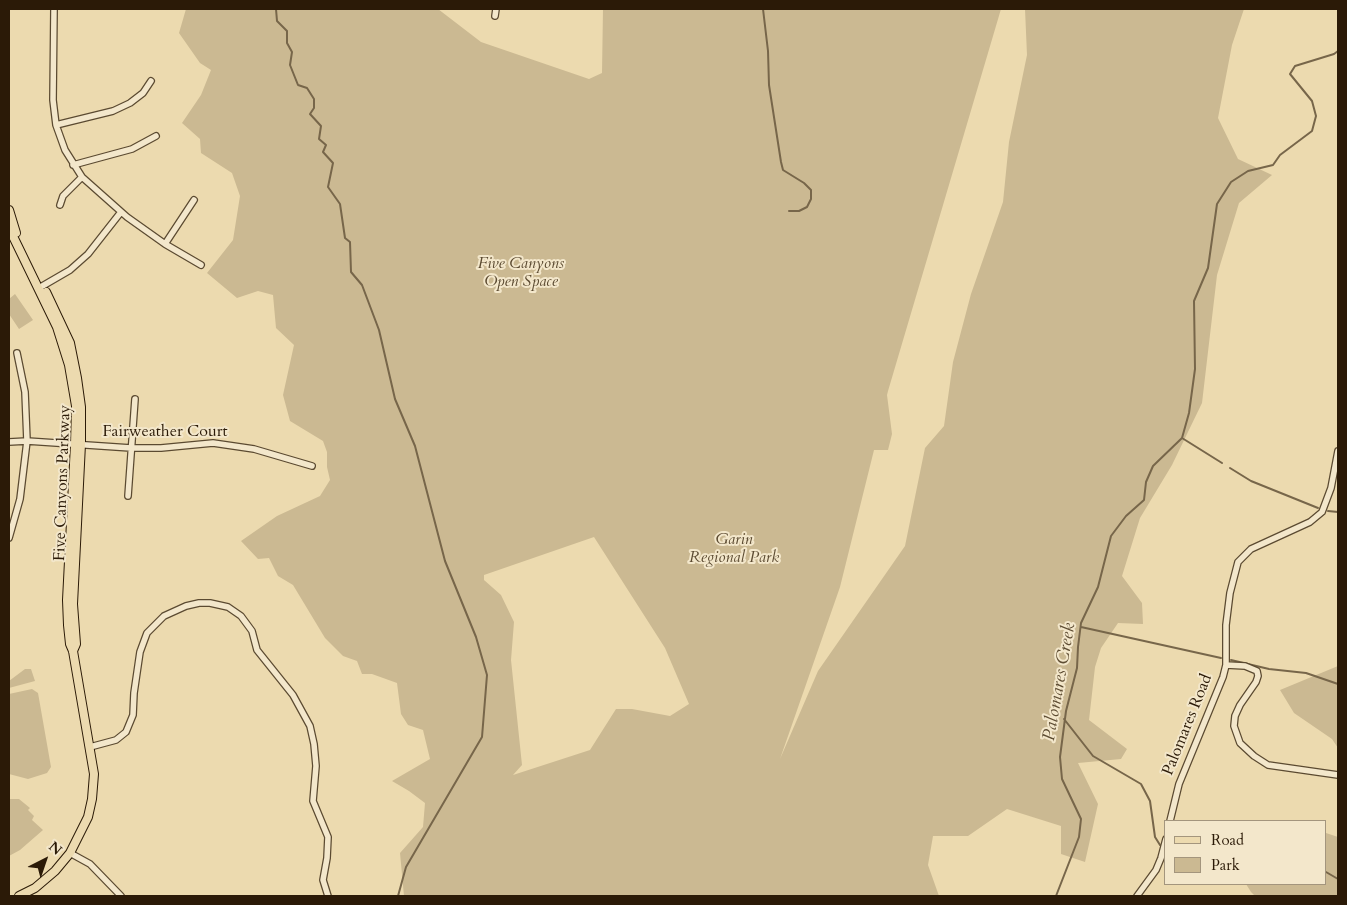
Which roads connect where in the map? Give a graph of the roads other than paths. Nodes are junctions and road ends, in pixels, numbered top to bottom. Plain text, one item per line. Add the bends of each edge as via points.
1 (54, 9) edge
2 (496, 9) edge
3 (495, 16) dead end
4 (151, 81) dead end
5 (56, 125) junction
6 (156, 136) dead end
7 (73, 165) junction
8 (82, 177) junction
9 (194, 200) dead end
10 (60, 205) dead end
11 (9, 210) edge
12 (122, 212) junction
13 (9, 228) edge
14 (165, 244) junction
15 (201, 265) dead end
16 (41, 287) junction
17 (17, 353) dead end
18 (135, 399) dead end
19 (27, 441) junction
20 (9, 442) edge
21 (78, 444) junction
22 (131, 448) junction
23 (1338, 451) edge
24 (312, 466) dead end
25 (128, 496) dead end
26 (10, 530) edge
27 (9, 538) edge
28 (1226, 665) junction
29 (90, 747) junction
30 (1338, 775) edge
31 (1170, 820) edge
32 (1164, 847) edge
33 (70, 853) junction
34 (19, 896) edge
35 (122, 896) edge
36 (328, 896) edge
37 (1137, 896) edge

1 - 5 street via 53,100
2 - 3 street
4 - 5 street via 143,93 113,111
5 - 7 street
6 - 7 street via 132,149
7 - 8 street
8 - 10 street via 63,196
8 - 12 street
9 - 14 street
11 - 16 main road, Five Canyons Parkway via 18,240
12 - 14 street
12 - 16 street via 88,254 70,270
13 - 16 main road, Five Canyons Parkway via 25,263
14 - 15 street
16 - 21 main road, Five Canyons Parkway via 70,343 81,407
17 - 19 street via 26,392
18 - 22 street
19 - 20 street, Fairweather Court
19 - 21 street, Fairweather Court
19 - 26 street via 20,499
21 - 22 street, Fairweather Court
21 - 29 main road, Five Canyons Parkway via 73,604 76,644 73,651
22 - 24 street, Fairweather Court via 213,443 254,449
22 - 25 street
23 - 28 street, Palomares Road via 1331,488 1322,512 1310,522 1251,549 1238,562 1226,625
26 - 27 street
28 - 30 street via 1257,670 1256,682 1235,716 1234,726 1240,743 1268,765
28 - 31 street, Palomares Road via 1224,677 1179,784
29 - 33 main road, Five Canyons Parkway via 94,774 92,799 88,817
29 - 36 street via 116,740 126,732 133,715 140,652 147,633 164,616 186,606 210,603 241,616 252,630 257,650 293,695 310,726 316,766 313,801 328,837 323,880
32 - 37 street via 1156,870
33 - 34 main road, Five Canyons Parkway via 35,888
33 - 35 street via 90,864

